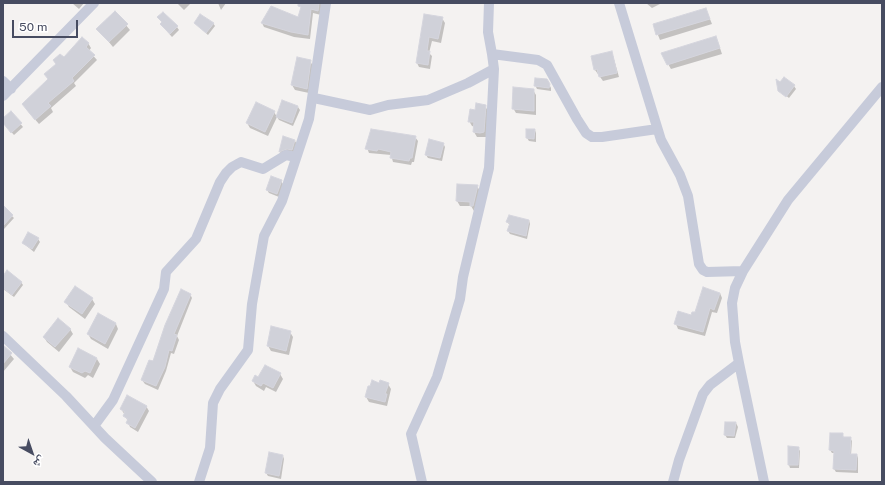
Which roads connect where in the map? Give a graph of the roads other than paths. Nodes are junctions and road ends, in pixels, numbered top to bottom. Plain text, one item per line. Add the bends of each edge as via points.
1 (94, 3) edge
2 (326, 3) edge
3 (489, 3) edge
4 (619, 3) edge
5 (492, 54) junction
6 (494, 69) junction
7 (3, 80) edge
8 (882, 87) edge
9 (11, 89) junction
10 (3, 96) edge
11 (314, 98) junction
12 (657, 129) junction
13 (296, 157) junction
14 (743, 271) junction
15 (3, 336) edge
16 (739, 363) junction
17 (94, 426) junction
18 (152, 482) edge
19 (199, 482) edge
20 (422, 482) edge
21 (674, 482) edge
22 (764, 482) edge

1 - 9 street
2 - 11 street
3 - 5 street via 488,32
4 - 12 street
5 - 6 street
5 - 12 street via 538,60 547,65 576,119 592,137
6 - 11 street via 428,100 370,110
6 - 20 street via 490,158 460,299 438,377 411,434
7 - 9 street
8 - 14 street via 788,200
9 - 10 street
11 - 13 street
12 - 14 street via 688,196 699,264 707,272
13 - 17 street via 286,155 263,169 241,162 226,173 196,239 166,272 164,289 113,400
13 - 19 street via 282,202 264,236 252,304 248,350 213,403 210,448
14 - 16 street via 734,288 732,303
15 - 17 street
16 - 21 street via 710,385 703,394
16 - 22 street
17 - 18 street

